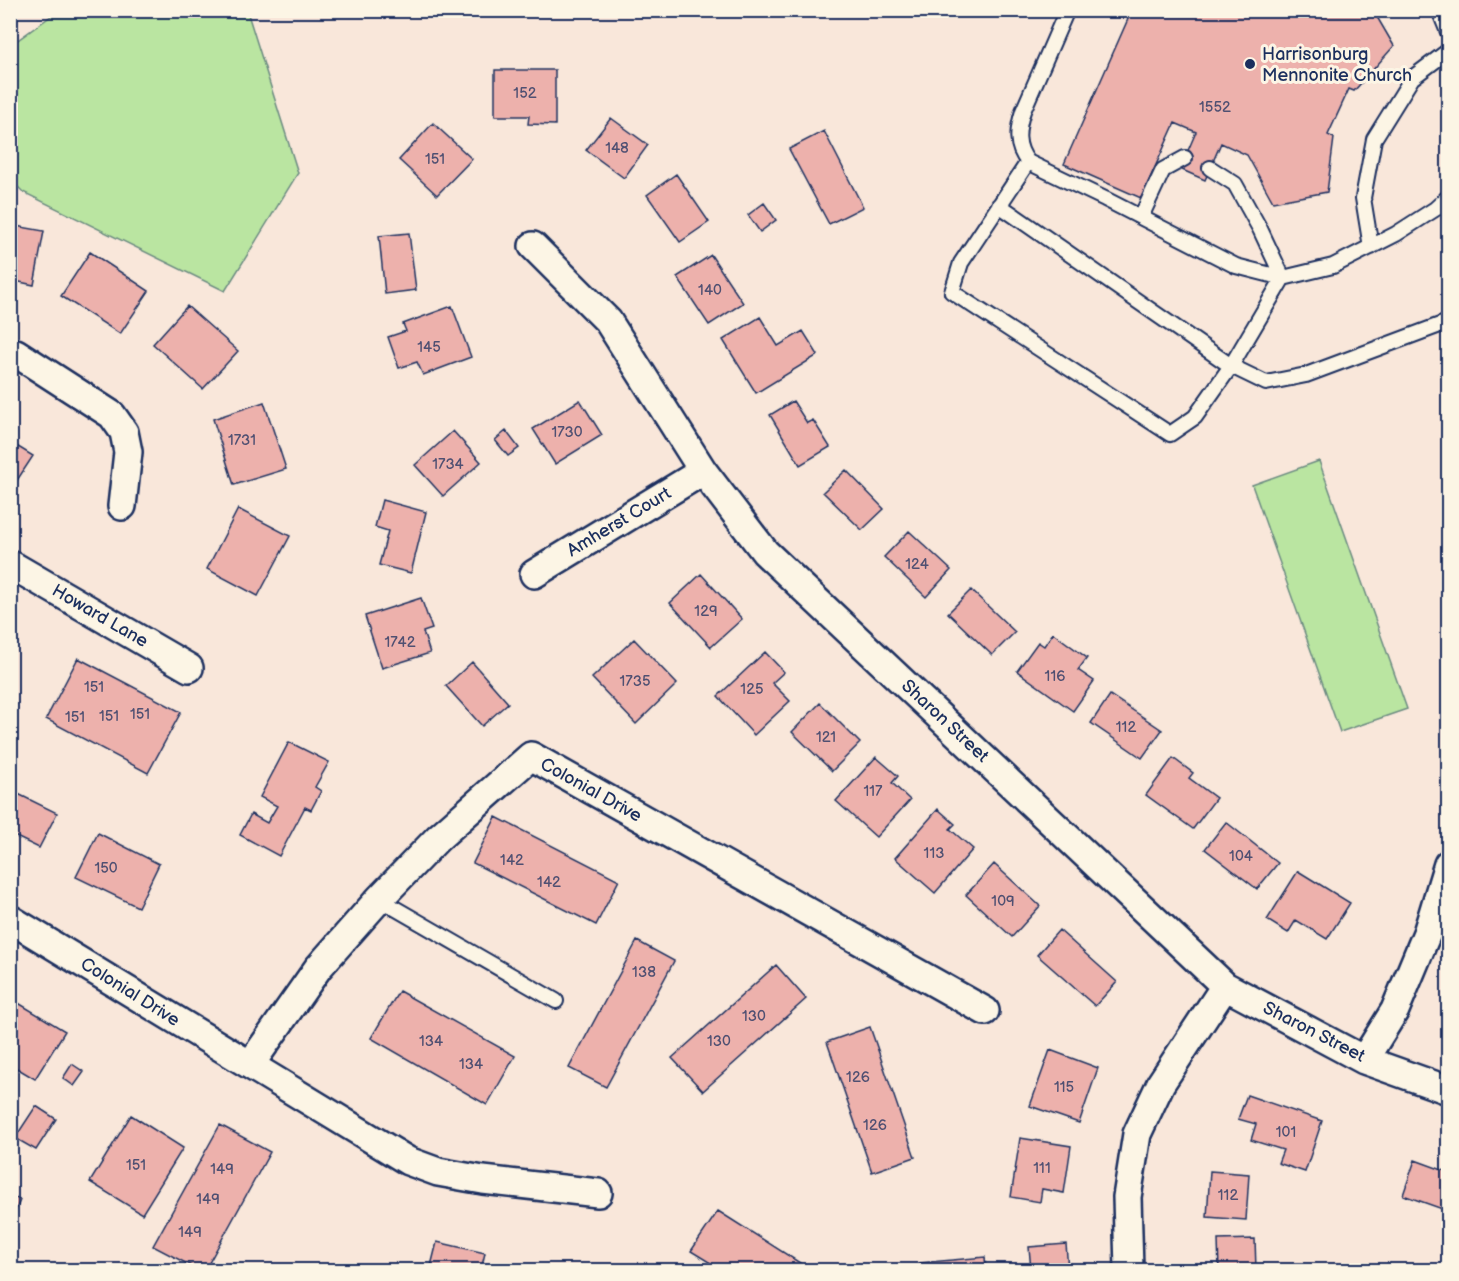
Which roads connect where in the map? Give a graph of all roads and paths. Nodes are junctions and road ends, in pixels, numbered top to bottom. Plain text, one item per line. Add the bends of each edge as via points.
1 (1067, 10) edge
2 (1439, 10) edge
3 (1449, 32) edge
4 (1449, 51) edge
5 (1185, 158) dead end
6 (1028, 162) junction
7 (1210, 168) dead end
8 (1449, 197) edge
9 (999, 205) junction
10 (1141, 217) junction
11 (533, 246) dead end
12 (1371, 247) junction
13 (1282, 278) junction
14 (1449, 322) edge
15 (10, 352) edge
16 (1231, 366) junction
17 (703, 471) junction
18 (122, 506) dead end
19 (10, 564) edge
20 (534, 574) dead end
21 (189, 668) dead end
22 (1449, 864) edge
23 (379, 899) junction
24 (10, 919) edge
25 (1225, 986) junction
26 (556, 1001) dead end
27 (986, 1011) dead end
28 (1364, 1060) junction
29 (250, 1065) junction
30 (1449, 1090) edge
31 (598, 1193) dead end
32 (1129, 1270) edge

1 - 6 lane via 1018,128 1021,153
2 - 3 lane
4 - 12 lane via 1412,78 1374,139 1363,198
5 - 10 lane via 1162,171
6 - 9 lane
6 - 10 lane
7 - 13 lane via 1234,184
8 - 12 lane
9 - 16 lane
9 - 16 lane via 962,263 952,292 1170,434 1195,417
10 - 13 lane via 1236,266
11 - 17 street, Sharon Street via 608,321
12 - 13 lane via 1333,266
13 - 16 lane
14 - 16 lane via 1306,375 1266,383
15 - 18 street via 111,415 124,432 128,452
17 - 20 street, Amherst Court
17 - 25 street, Sharon Street via 765,552
19 - 21 street, Howard Lane
22 - 28 street via 1427,933 1395,1010
23 - 26 lane
23 - 27 street, Colonial Drive via 438,838 531,756
23 - 29 street, Colonial Drive via 318,968
24 - 29 street, Colonial Drive
25 - 28 street, Sharon Street
25 - 32 street via 1161,1083 1137,1134 1127,1197
28 - 30 street, Sharon Street
29 - 31 street, Colonial Drive via 397,1155 426,1168 498,1182

